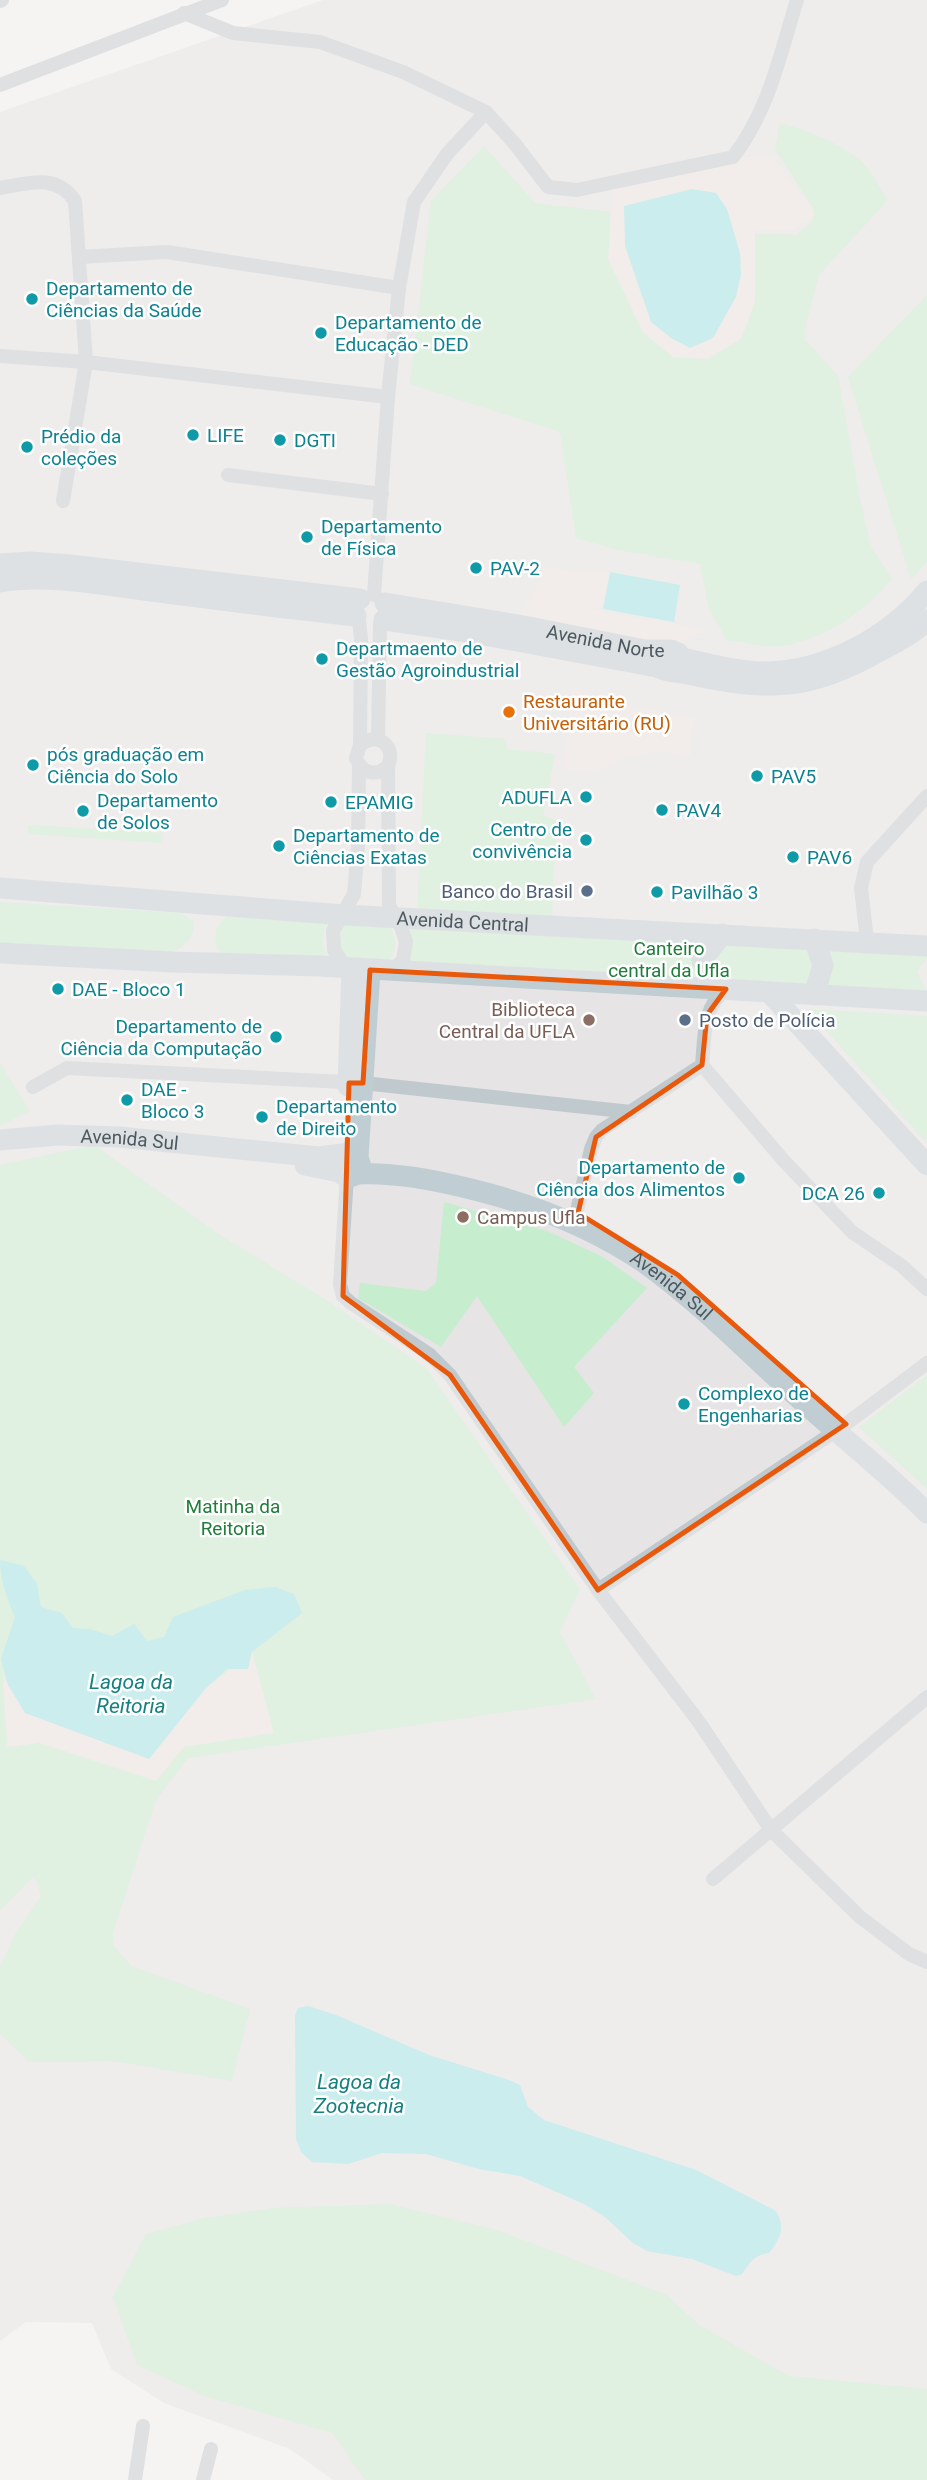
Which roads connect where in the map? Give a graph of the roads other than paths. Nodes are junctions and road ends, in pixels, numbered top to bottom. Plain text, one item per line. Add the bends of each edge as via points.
1 (222, 0) edge
2 (797, 0) edge
3 (184, 13) junction
4 (0, 85) edge
5 (486, 112) junction
6 (0, 188) edge
7 (79, 257) junction
8 (399, 288) junction
9 (0, 356) edge
10 (86, 362) junction
11 (388, 397) junction
12 (228, 475) dead end
13 (382, 494) junction
14 (63, 500) dead end
15 (0, 564) edge
16 (0, 582) edge
17 (371, 611) junction
18 (921, 614) edge
19 (378, 739) junction
20 (360, 745) junction
21 (359, 765) junction
22 (388, 766) junction
23 (927, 796) edge
24 (0, 888) edge
25 (344, 915) junction
26 (395, 918) junction
27 (722, 934) junction
28 (814, 939) junction
29 (867, 941) junction
30 (927, 946) edge
31 (0, 953) edge
32 (356, 969) junction
33 (393, 970) junction
34 (721, 988) junction
35 (769, 992) junction
36 (814, 995) junction
37 (927, 1001) edge
38 (702, 1065) junction
39 (356, 1083) junction
40 (33, 1087) dead end
41 (631, 1112) junction
42 (0, 1140) edge
43 (0, 1151) edge
44 (349, 1164) junction
45 (927, 1165) edge
46 (576, 1219) junction
47 (927, 1289) edge
48 (927, 1363) edge
49 (841, 1427) junction
50 (927, 1493) edge
51 (927, 1513) edge
52 (598, 1590) junction
53 (927, 1697) edge
54 (771, 1830) junction
55 (713, 1879) dead end
56 (927, 1962) edge
57 (143, 2426) dead end
58 (211, 2449) dead end
59 (135, 2480) edge
60 (202, 2480) edge

1 - 3 street
2 - 5 street via 766,100 750,135 733,156 577,190 548,187
3 - 4 street
3 - 5 street via 233,33 320,42 403,72
5 - 8 street via 447,153 414,202
6 - 7 street via 44,181 66,188 75,201
7 - 8 street via 167,252
7 - 10 street
8 - 11 street
9 - 10 street
10 - 11 street
10 - 14 street
11 - 13 street
12 - 13 street
13 - 17 street
15 - 17 street, Avenida Norte via 70,565
16 - 17 street, Avenida Norte via 73,581
17 - 18 street, Avenida Norte via 524,626 645,650 668,662 762,672 836,657
17 - 19 street
17 - 20 street via 361,638
19 - 20 street
19 - 22 street via 390,748
20 - 21 street
21 - 22 street via 373,773
21 - 25 street via 354,894
22 - 26 street via 388,905
23 - 29 street via 867,862 861,888
24 - 25 street, Avenida Central
25 - 26 street, Avenida Central
25 - 32 street via 335,925 334,950
26 - 27 street, Avenida Central
26 - 33 street via 406,948 403,960
27 - 28 street, Avenida Central
27 - 34 street via 702,960
28 - 29 street, Avenida Central
28 - 36 street via 823,965
29 - 30 street, Avenida Central
31 - 32 street
32 - 33 street
32 - 39 street
33 - 34 street
34 - 35 street
34 - 38 street via 707,1015
35 - 36 street
35 - 45 street
36 - 37 street
38 - 41 street
38 - 47 street via 784,1161 852,1231
39 - 40 street via 67,1068
39 - 41 street
39 - 44 street
41 - 46 street via 596,1138
42 - 44 street, Avenida Sul via 43,1135 119,1137 320,1157
43 - 44 street, Avenida Sul via 94,1145 320,1167
44 - 46 street, Avenida Sul via 453,1184
44 - 52 street via 340,1284 343,1296 429,1354 450,1375
46 - 49 street, Avenida Sul via 645,1263
48 - 49 street
49 - 50 street, Avenida Sul
49 - 51 street, Avenida Sul
49 - 52 street
52 - 54 street via 699,1722
53 - 54 street
54 - 55 street
54 - 56 street via 860,1917
57 - 59 street
58 - 60 street

